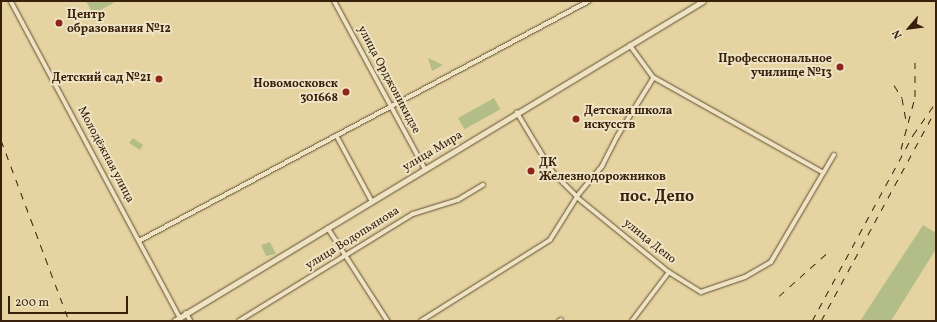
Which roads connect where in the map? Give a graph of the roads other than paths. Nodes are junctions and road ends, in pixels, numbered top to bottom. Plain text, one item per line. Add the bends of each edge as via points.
1 (12, 1) edge
2 (334, 1) edge
3 (589, 1) edge
4 (703, 1) edge
5 (630, 45) junction
6 (654, 78) junction
7 (391, 108) junction
8 (517, 113) junction
9 (336, 136) junction
10 (834, 155) dead end
11 (425, 169) junction
12 (823, 173) junction
13 (483, 185) dead end
14 (577, 197) junction
15 (372, 201) junction
16 (328, 228) junction
17 (139, 241) junction
18 (345, 256) junction
19 (669, 272) junction
20 (186, 313) junction
21 (180, 317) junction
22 (174, 321) edge
23 (191, 321) edge
24 (239, 321) edge
25 (388, 321) edge
26 (421, 321) edge
27 (632, 321) edge

1 - 17 street, Молодёжная улица
2 - 7 street, улица Орджоникидзе
3 - 7 street
4 - 5 main road, улица Мира
5 - 6 street
5 - 8 main road, улица Мира
6 - 12 street
6 - 14 street via 618,136 603,166
7 - 9 street
7 - 11 street, улица Орджоникидзе
8 - 11 main road, улица Мира
8 - 14 street, улица Депо via 554,173
9 - 15 street
9 - 17 street
10 - 12 street
11 - 15 main road, улица Мира
12 - 19 street, улица Депо via 771,262 746,277 701,292
13 - 18 street, улица Водопьянова via 458,200 413,214
14 - 19 street, улица Депо
14 - 26 street via 550,240
15 - 16 main road, улица Мира
16 - 18 street
16 - 20 main road, улица Мира
17 - 21 street, Молодёжная улица
18 - 24 street, улица Водопьянова
18 - 25 street
19 - 27 street
20 - 21 main road, улица Мира
20 - 23 street
21 - 22 main road, улица Мира

